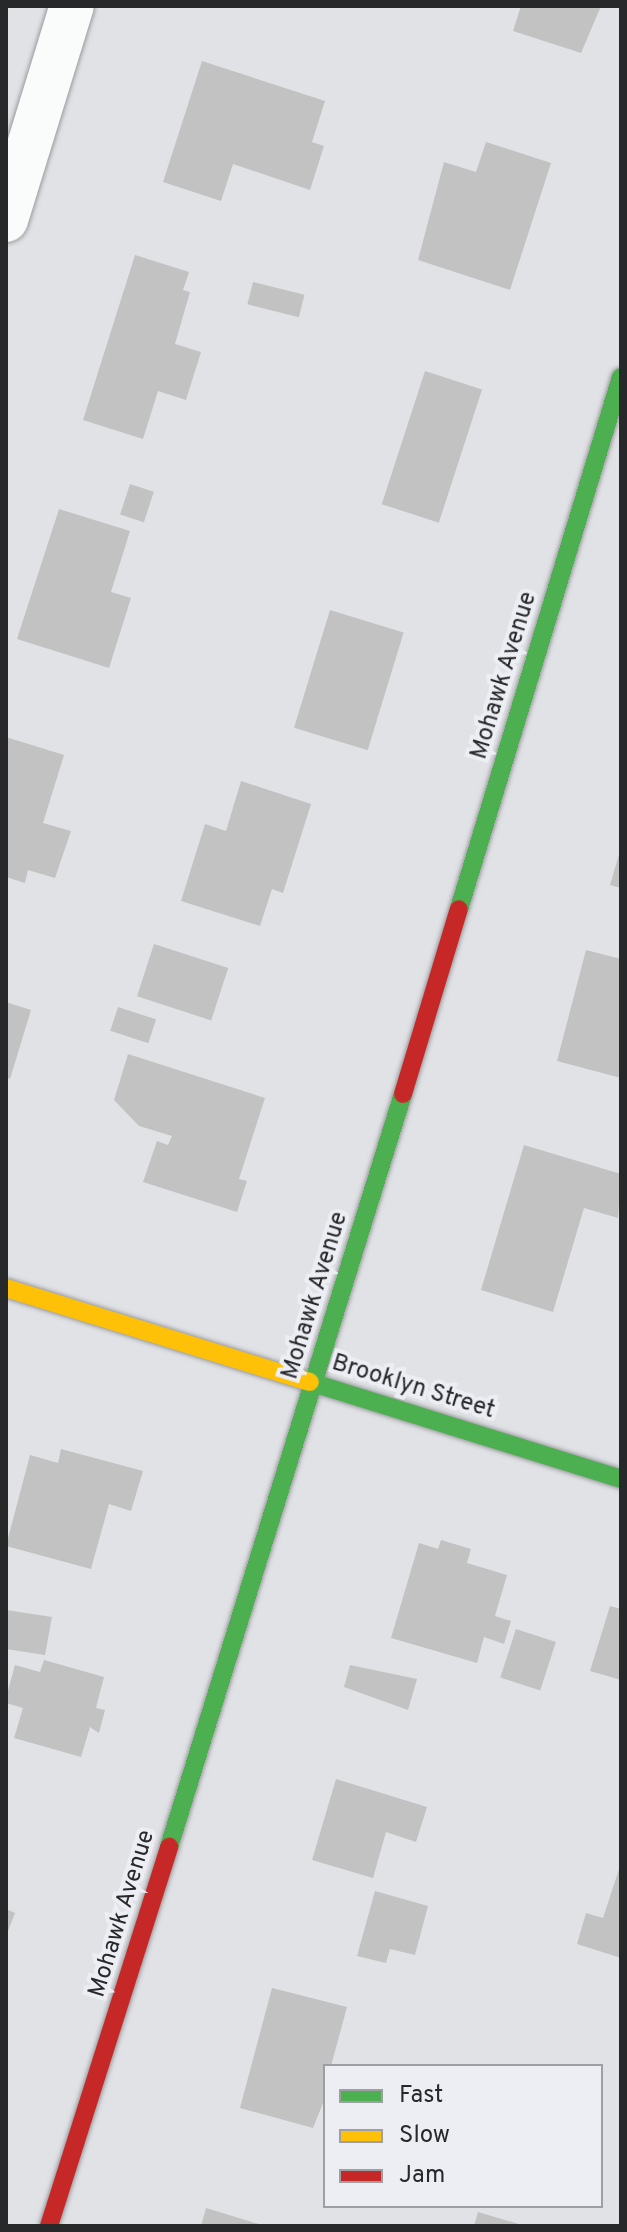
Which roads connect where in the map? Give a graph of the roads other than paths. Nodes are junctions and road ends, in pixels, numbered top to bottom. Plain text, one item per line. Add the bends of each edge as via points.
1 (72, 6) edge
2 (6, 220) edge
3 (621, 377) edge
4 (6, 1288) edge
5 (315, 1383) junction
6 (621, 1479) edge
7 (49, 2226) edge

1 - 2 street
3 - 5 street, Mohawk Avenue
4 - 5 street, Brooklyn Street
5 - 6 street, Brooklyn Street
5 - 7 street, Mohawk Avenue

